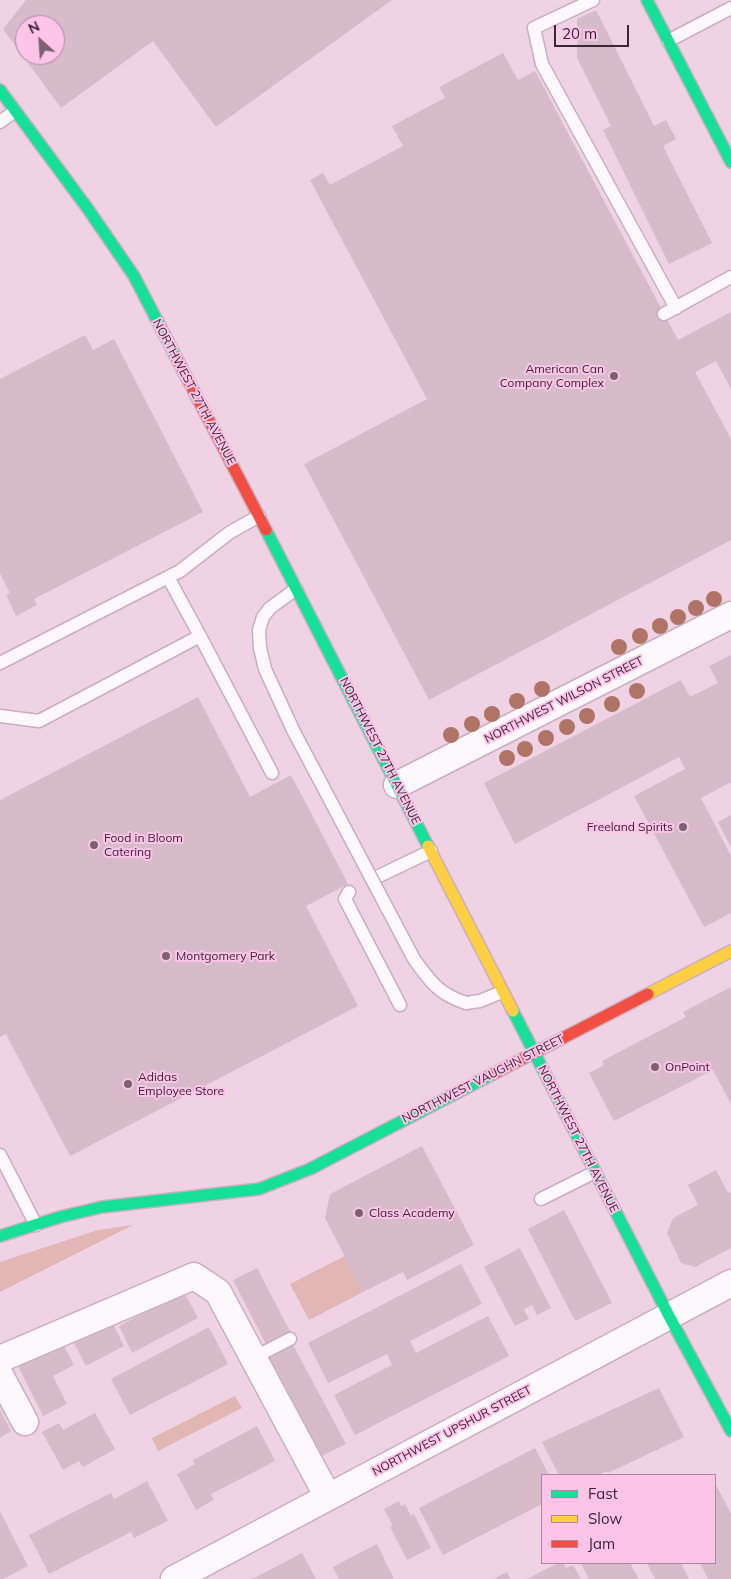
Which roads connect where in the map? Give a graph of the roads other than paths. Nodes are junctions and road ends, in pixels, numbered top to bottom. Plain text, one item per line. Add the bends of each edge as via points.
1 (592, 0) edge
2 (647, 0) edge
3 (731, 8) edge
4 (668, 40) junction
5 (0, 90) edge
6 (15, 110) junction
7 (0, 122) edge
8 (731, 162) edge
9 (731, 277) edge
10 (259, 516) junction
11 (168, 577) junction
12 (296, 589) junction
13 (731, 615) edge
14 (200, 636) junction
15 (0, 663) edge
16 (0, 716) edge
17 (272, 773) dead end
18 (397, 784) junction
19 (431, 851) junction
20 (379, 876) dead end
21 (349, 892) dead end
22 (731, 951) edge
23 (502, 992) junction
24 (400, 1005) dead end
25 (534, 1053) junction
26 (0, 1155) edge
27 (595, 1172) junction
28 (541, 1199) dead end
29 (36, 1225) junction
30 (0, 1236) edge
31 (731, 1283) edge
32 (669, 1316) junction
33 (290, 1339) dead end
34 (253, 1358) junction
35 (0, 1359) edge
36 (0, 1375) edge
37 (25, 1422) dead end
38 (731, 1430) edge
39 (328, 1497) junction
40 (174, 1579) edge

1 - 9 lane via 534,28 542,64 670,311
2 - 4 street
3 - 4 lane
4 - 8 street
5 - 6 street, NORTHWEST 27TH AVENUE
6 - 7 lane
6 - 10 street, NORTHWEST 27TH AVENUE via 134,276
10 - 11 lane via 229,533
10 - 12 street, NORTHWEST 27TH AVENUE
11 - 14 lane
11 - 15 lane
12 - 18 street, NORTHWEST 27TH AVENUE
12 - 23 lane, bridge via 270,608 259,630 266,669 292,730 414,959 434,987 466,1003
13 - 18 street, NORTHWEST WILSON STREET
14 - 16 lane via 39,721
14 - 17 lane
18 - 19 street, NORTHWEST 27TH AVENUE
19 - 20 lane
19 - 23 street, NORTHWEST 27TH AVENUE
21 - 24 lane via 345,899
22 - 25 street, NORTHWEST VAUGHN STREET
23 - 25 street, NORTHWEST 27TH AVENUE
25 - 27 street, NORTHWEST 27TH AVENUE
25 - 29 street, NORTHWEST VAUGHN STREET via 273,1185 229,1194 102,1207
26 - 29 lane
27 - 28 lane
27 - 32 street, NORTHWEST 27TH AVENUE
29 - 30 street, NORTHWEST VAUGHN STREET
31 - 32 street, NORTHWEST UPSHUR STREET
32 - 38 street, NORTHWEST 27TH AVENUE
32 - 39 street, NORTHWEST UPSHUR STREET
33 - 34 lane
34 - 35 street via 218,1292 194,1276
34 - 39 street
36 - 37 street
39 - 40 street, NORTHWEST UPSHUR STREET

